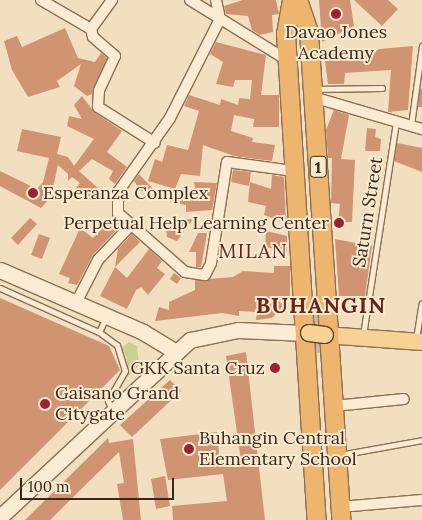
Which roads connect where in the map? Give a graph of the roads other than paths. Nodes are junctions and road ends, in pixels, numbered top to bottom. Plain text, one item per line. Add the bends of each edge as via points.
1 (112, 0) edge
2 (190, 0) edge
3 (216, 0) edge
4 (295, 0) edge
5 (47, 1) edge
6 (220, 19) junction
7 (91, 29) junction
8 (422, 46) edge
9 (287, 60) junction
10 (382, 88) dead end
11 (313, 93) junction
12 (396, 120) junction
13 (411, 125) junction
14 (422, 129) edge
15 (155, 143) junction
16 (294, 171) junction
17 (131, 225) junction
18 (0, 270) edge
19 (0, 288) edge
20 (76, 303) junction
21 (422, 304) edge
22 (315, 315) tunnel mouth
23 (106, 317) junction
24 (99, 332) junction
25 (317, 334) junction
26 (363, 338) junction
27 (419, 342) edge
28 (175, 351) junction
29 (318, 353) tunnel mouth
30 (404, 399) dead end
31 (334, 406) junction
32 (112, 409) junction
33 (422, 440) edge
34 (337, 456) junction
35 (422, 500) edge
36 (341, 513) edge
37 (3, 517) edge
38 (316, 520) edge
39 (328, 520) edge

1 - 7 street
2 - 6 street
3 - 6 street
4 - 9 highway, 1 via 286,34
4 - 11 highway, 1 via 309,32
4 - 22 highway, 1
5 - 7 street
6 - 9 street
6 - 15 street
7 - 15 street via 93,38 114,52 99,91 98,107
8 - 13 lane
9 - 16 highway, 1
10 - 11 lane
11 - 12 street
11 - 25 highway, 1
12 - 13 street
12 - 26 lane, Saturn Street
13 - 14 street
15 - 17 street via 115,199 118,213
16 - 17 street via 227,162 212,263 205,275 185,272
16 - 25 highway, 1
17 - 20 street via 98,260
18 - 20 main road
19 - 24 lane
20 - 23 main road
21 - 27 lane
23 - 24 lane
23 - 28 main road
24 - 32 lane via 118,345 126,361 122,380 108,401
25 - 26 main road
25 - 28 main road via 222,331 198,336
25 - 31 highway, 1
25 - 38 highway, 1
26 - 27 main road
28 - 32 main road
29 - 39 highway
30 - 31 street
31 - 34 highway, 1
32 - 37 main road
33 - 34 lane
34 - 36 highway, 1
35 - 36 street

